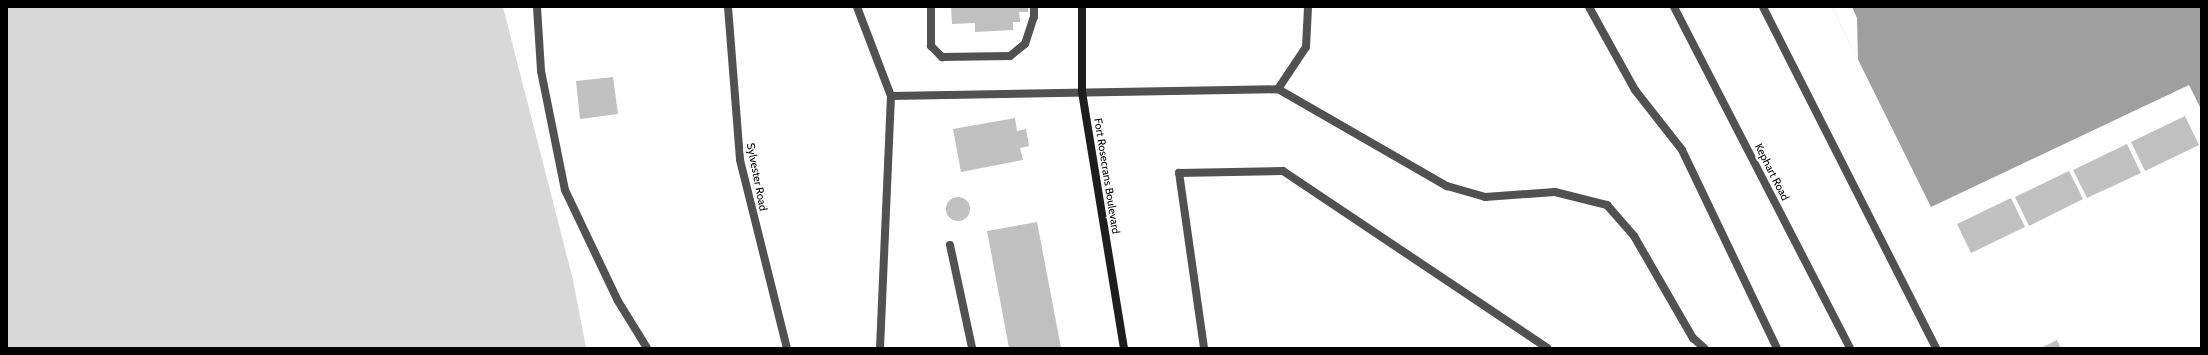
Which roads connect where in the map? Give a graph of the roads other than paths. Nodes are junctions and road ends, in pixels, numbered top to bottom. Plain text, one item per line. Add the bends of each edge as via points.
1 (537, 7) edge
2 (728, 7) edge
3 (857, 7) edge
4 (931, 7) edge
5 (1034, 7) edge
6 (1082, 7) edge
7 (1308, 7) edge
8 (1589, 7) edge
9 (1674, 7) edge
10 (1763, 7) edge
11 (1278, 89) junction
12 (1082, 92) junction
13 (891, 96) junction
14 (950, 245) dead end
15 (647, 348) edge
16 (786, 348) edge
17 (880, 348) edge
18 (972, 348) edge
19 (1124, 348) edge
20 (1204, 348) edge
21 (1547, 348) edge
22 (1704, 348) edge
23 (1777, 348) edge
24 (1850, 348) edge
25 (1936, 348) edge

1 - 15 street via 541,71 565,190 618,301
2 - 16 street, Sylvester Road via 740,160
3 - 13 street
4 - 5 street via 932,46 942,57 1010,56 1025,44 1034,17
6 - 12 street, Fort Rosecrans Boulevard
7 - 11 street via 1306,47
8 - 23 street via 1635,90 1682,150
9 - 24 street, Kephart Road
10 - 25 street
11 - 12 street
11 - 22 street via 1448,186 1485,197 1555,192 1607,205 1634,236 1693,338
12 - 13 street
12 - 19 street, Fort Rosecrans Boulevard
13 - 17 street
14 - 18 street
20 - 21 street via 1179,173 1283,171

